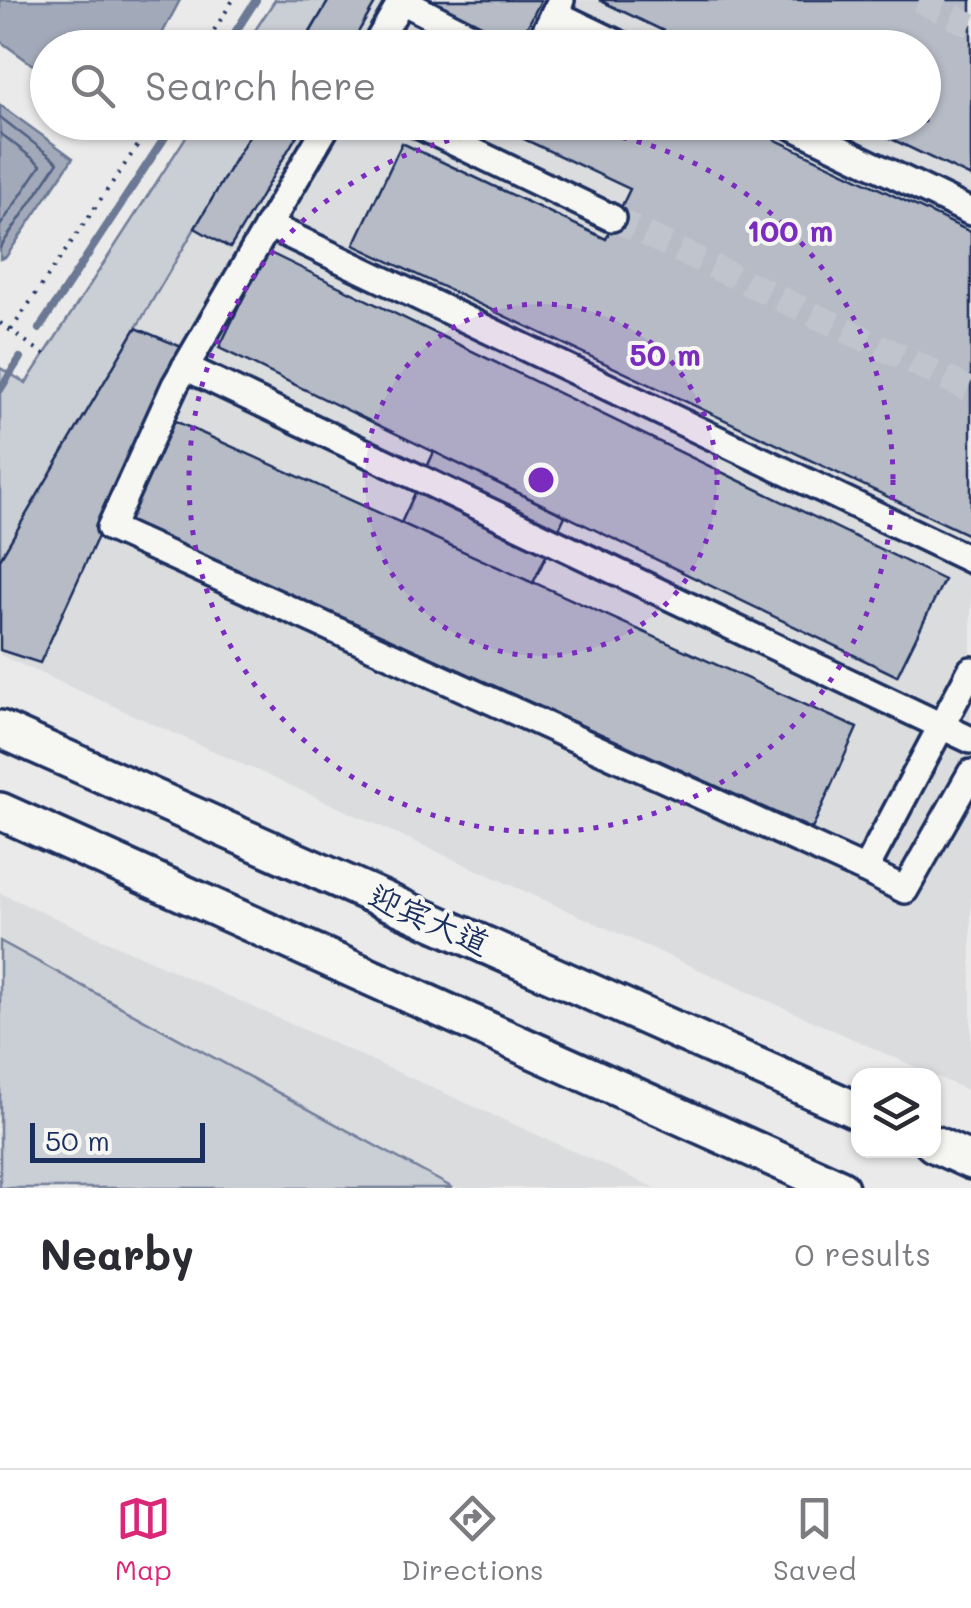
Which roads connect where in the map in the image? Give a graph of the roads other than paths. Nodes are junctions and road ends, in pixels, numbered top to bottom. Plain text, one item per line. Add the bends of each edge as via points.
1 (402, 0) edge
2 (557, 6) edge
3 (384, 30) edge
4 (460, 30) edge
5 (546, 30) edge
6 (596, 30) edge
7 (318, 140) edge
8 (450, 140) edge
9 (821, 140) edge
10 (971, 212) edge
11 (612, 218) tunnel mouth
12 (268, 224) junction
13 (185, 367) junction
14 (971, 560) edge
15 (971, 670) edge
16 (942, 726) junction
17 (0, 729) edge
18 (971, 740) edge
19 (971, 773) edge
20 (0, 811) edge
21 (865, 870) junction
22 (851, 1108) edge
23 (941, 1147) edge
24 (971, 1161) edge
25 (840, 1188) edge

1 - 3 lane
1 - 4 lane
2 - 5 lane
2 - 6 lane
7 - 12 lane
8 - 11 lane
9 - 10 lane
12 - 13 lane
12 - 14 lane
13 - 16 lane
13 - 21 lane via 110,528
15 - 16 lane
16 - 18 lane
16 - 21 lane
17 - 22 highway, 迎宾大道
19 - 21 lane via 906,890
20 - 25 highway
23 - 24 highway

